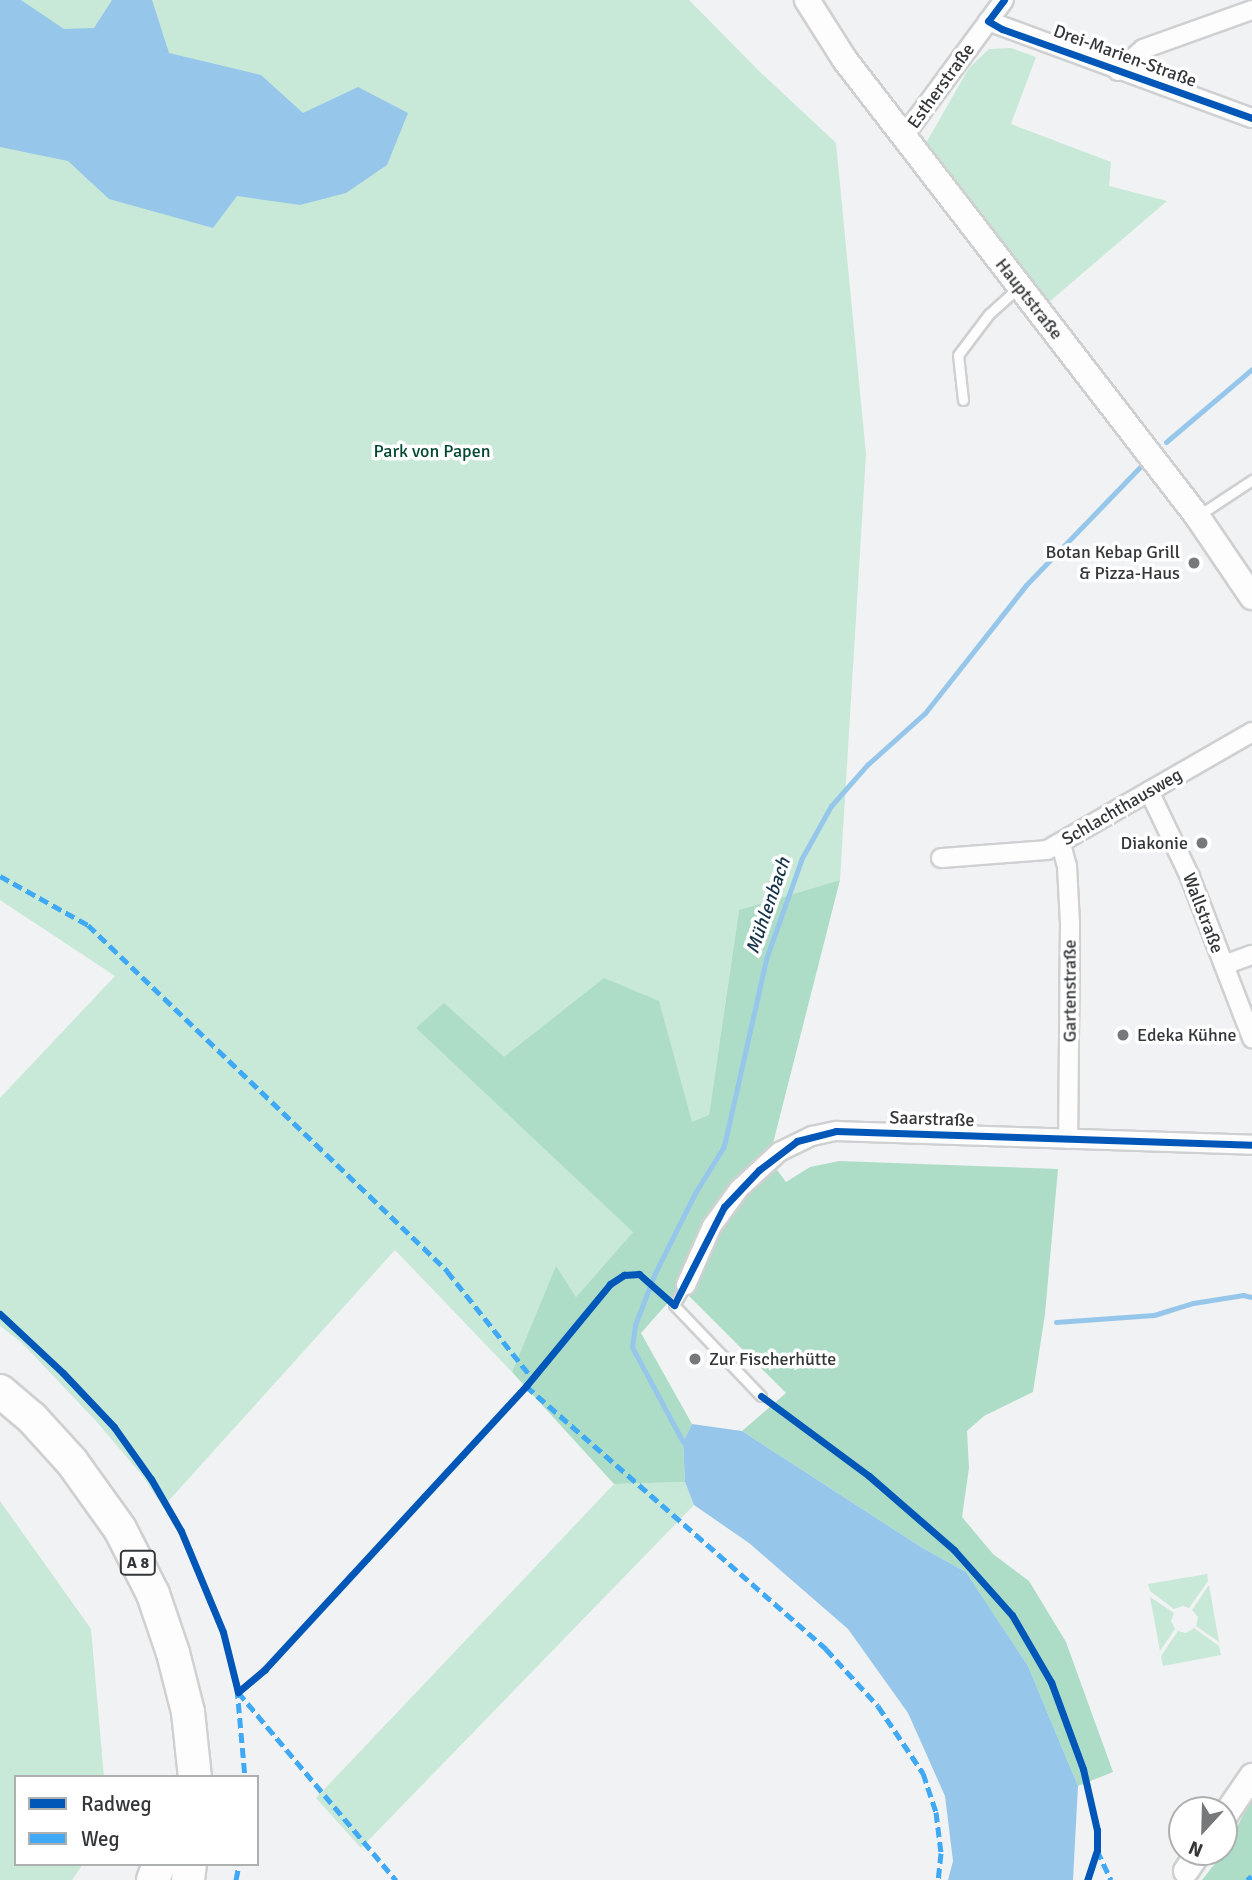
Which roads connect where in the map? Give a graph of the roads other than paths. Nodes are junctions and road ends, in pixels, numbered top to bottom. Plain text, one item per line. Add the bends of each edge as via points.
1 (807, 0) edge
2 (1004, 0) edge
3 (1252, 10) edge
4 (988, 21) junction
5 (1118, 71) junction
6 (1252, 118) edge
7 (903, 137) junction
8 (1019, 287) junction
9 (963, 400) dead end
10 (1252, 480) edge
11 (1197, 516) junction
12 (1252, 597) edge
13 (1252, 732) edge
14 (1149, 791) junction
15 (1061, 844) junction
16 (941, 858) dead end
17 (1252, 955) edge
18 (1224, 965) junction
19 (1252, 1038) edge
20 (1068, 1139) junction
21 (1252, 1145) edge
22 (686, 1285) joint
23 (0, 1391) edge
24 (761, 1396) dead end
25 (0, 1417) edge
26 (173, 1775) edge
27 (195, 1775) edge
28 (1252, 1776) edge
29 (1238, 1796) edge

1 - 7 main road, Hauptstraße via 845,61
2 - 4 street, Estherstraße
3 - 5 street via 1143,49
4 - 5 street, Drei-Marien-Straße
4 - 7 street, Estherstraße
5 - 6 street, Drei-Marien-Straße
7 - 8 main road, Hauptstraße
8 - 9 lane via 989,314 958,355
8 - 11 main road, Hauptstraße
10 - 11 lane
11 - 12 main road, Hauptstraße
13 - 14 street, Schlachthausweg
14 - 15 street, Schlachthausweg
14 - 18 street, Wallstraße via 1190,877
15 - 16 street, Schlachthausweg via 1034,853
15 - 20 street, Gartenstraße via 1070,923
17 - 18 street
18 - 19 street, Wallstraße
20 - 21 street, Saarstraße
20 - 22 street, Saarstraße via 836,1131 797,1141 759,1170 724,1208
22 - 24 lane via 674,1305
23 - 27 highway, A 8 via 72,1462 120,1529 153,1594 188,1712
25 - 26 highway via 57,1474 103,1539 135,1601 168,1715
28 - 29 main road

